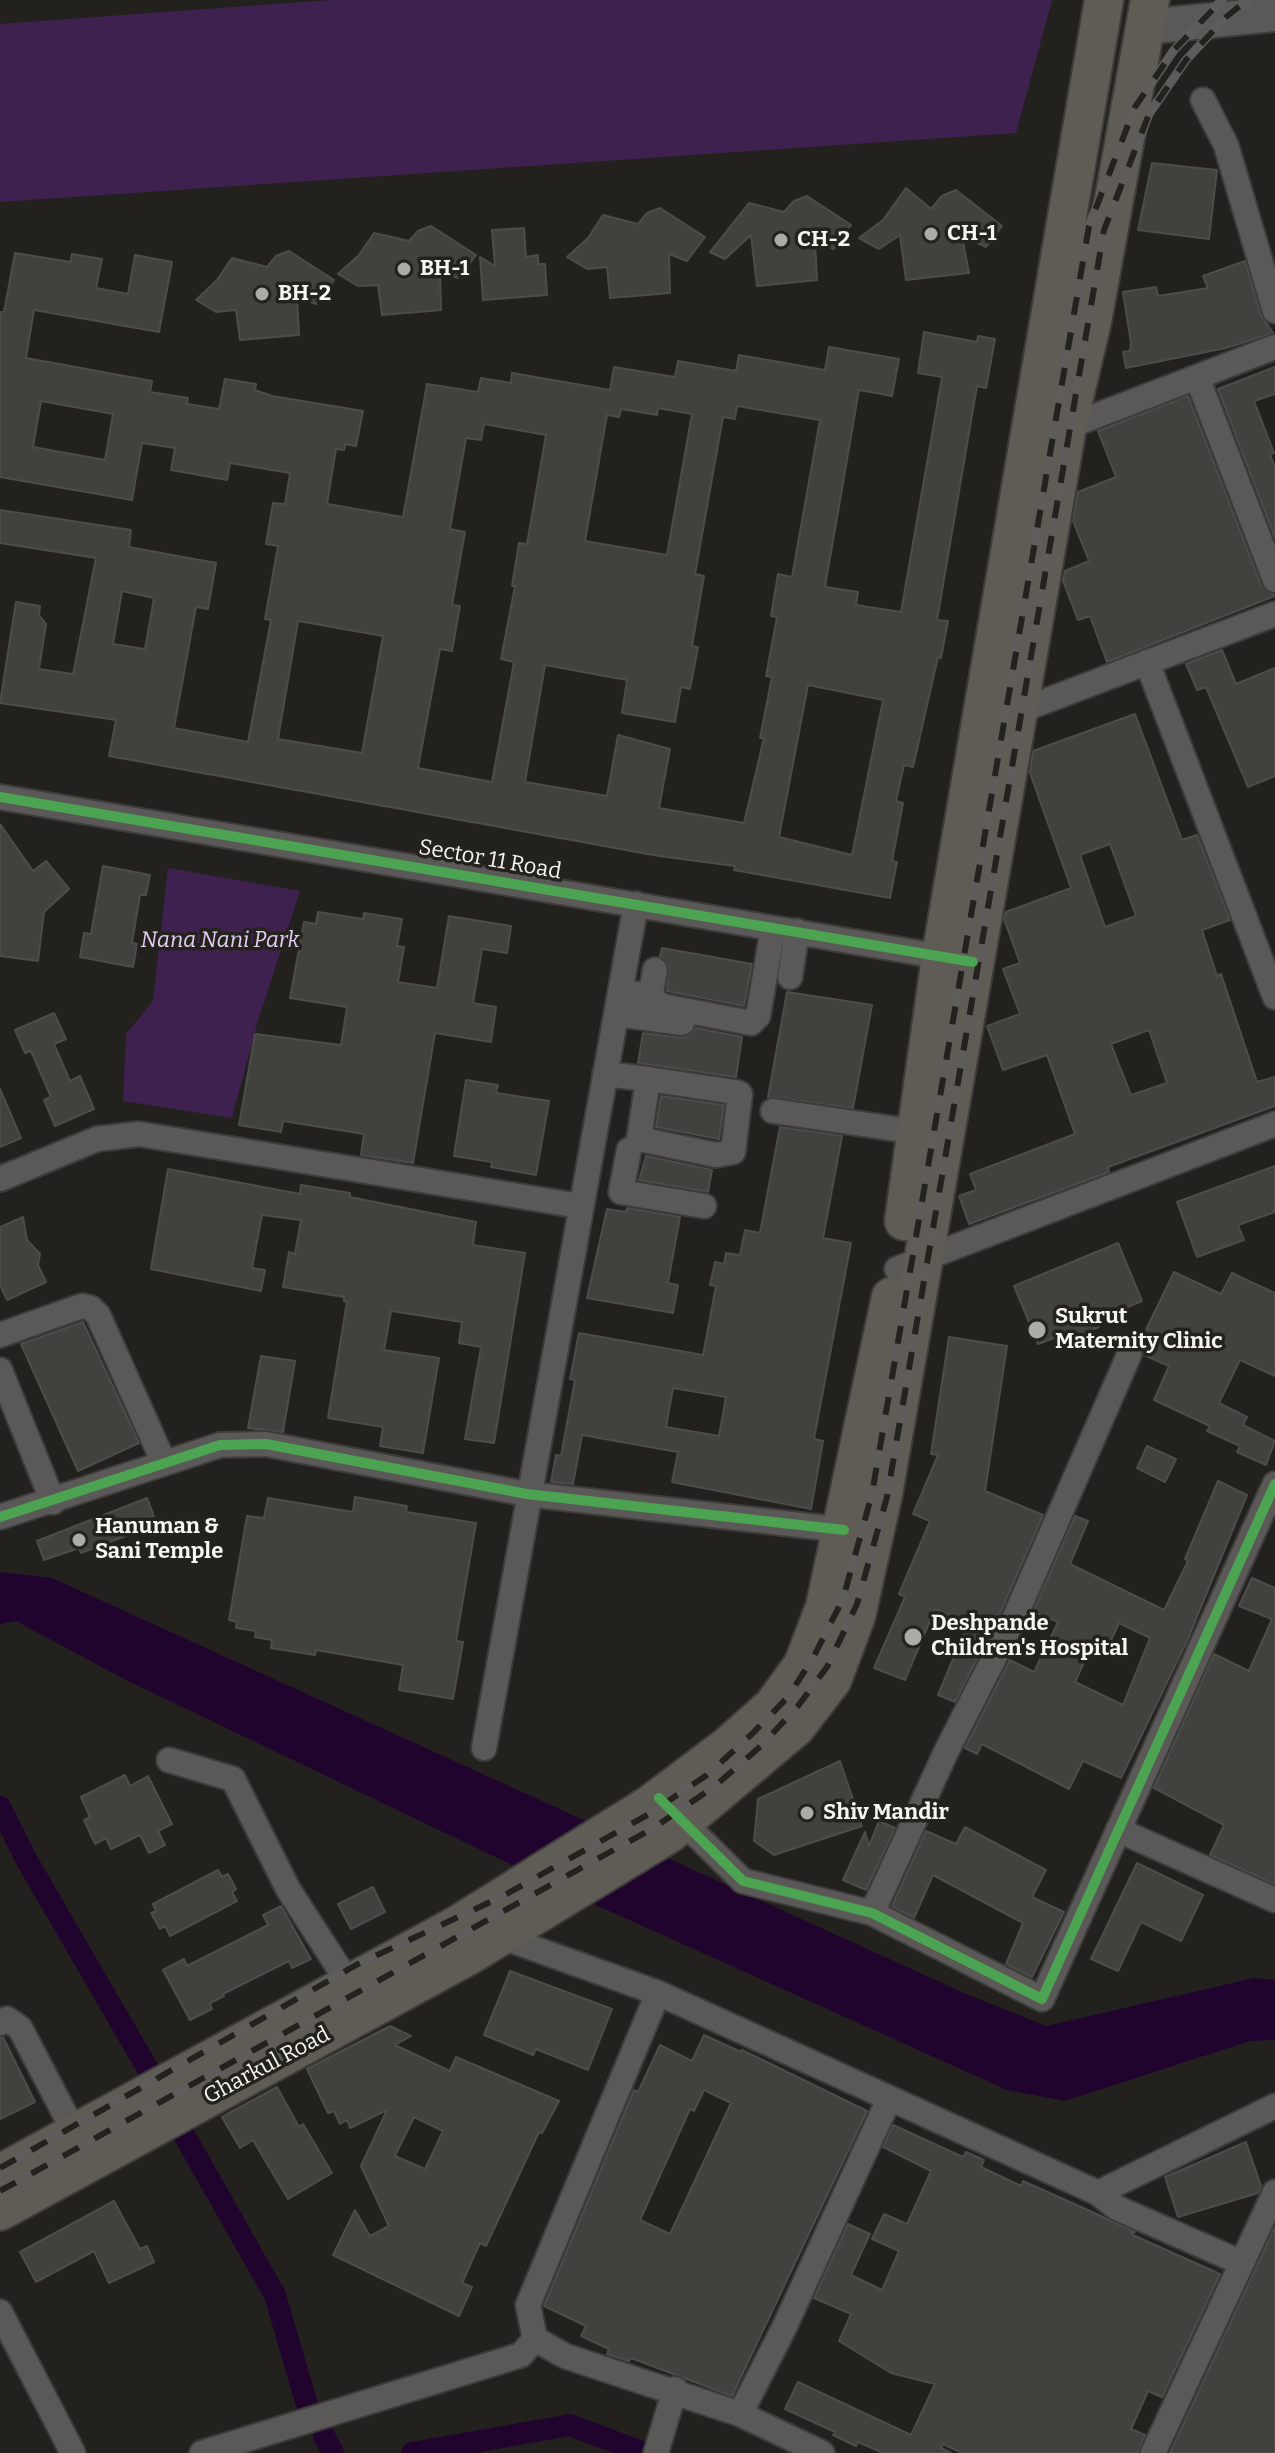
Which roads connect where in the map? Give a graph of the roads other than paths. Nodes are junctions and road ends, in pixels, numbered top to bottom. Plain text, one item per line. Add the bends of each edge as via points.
1 (1104, 0) edge
2 (1147, 13) edge
3 (1275, 14) edge
4 (1203, 100) dead end
5 (1275, 311) edge
6 (1050, 315) junction
7 (1092, 321) junction
8 (1275, 347) edge
9 (1197, 377) junction
10 (1067, 427) junction
11 (1275, 580) edge
12 (1275, 614) edge
13 (1147, 662) junction
14 (1019, 711) junction
15 (0, 797) edge
16 (636, 904) junction
17 (785, 930) junction
18 (957, 959) junction
19 (655, 970) dead end
20 (790, 977) dead end
21 (1275, 997) edge
22 (650, 999) junction
23 (619, 1003) junction
24 (736, 1031) dead end
25 (606, 1070) junction
26 (648, 1079) junction
27 (735, 1085) dead end
28 (773, 1111) dead end
29 (1275, 1124) edge
30 (917, 1132) junction
31 (592, 1144) junction
32 (629, 1150) junction
33 (715, 1163) dead end
34 (0, 1179) edge
35 (580, 1206) junction
36 (704, 1206) dead end
37 (910, 1264) junction
38 (0, 1335) edge
39 (1129, 1355) dead end
40 (0, 1370) edge
41 (164, 1463) junction
42 (1274, 1491) edge
43 (527, 1494) junction
44 (53, 1502) junction
45 (0, 1517) edge
46 (844, 1530) junction
47 (484, 1748) dead end
48 (169, 1760) dead end
49 (666, 1815) junction
50 (1118, 1830) junction
51 (1275, 1900) edge
52 (872, 1913) junction
53 (517, 1921) junction
54 (658, 1993) junction
55 (358, 1999) junction
56 (0, 2023) edge
57 (889, 2099) junction
58 (1275, 2106) edge
59 (83, 2147) junction
60 (1, 2171) edge
61 (1275, 2192) edge
62 (1098, 2193) junction
63 (0, 2211) edge
64 (1242, 2263) junction
65 (0, 2312) edge
66 (535, 2339) junction
67 (675, 2389) junction
68 (740, 2414) junction
69 (73, 2453) edge
70 (202, 2453) edge
71 (656, 2453) edge
72 (822, 2453) edge
73 (1153, 2453) edge

1 - 6 main road
2 - 3 street
2 - 7 main road
4 - 5 street via 1226,145
6 - 7 street
6 - 18 main road
7 - 10 main road
8 - 9 street
9 - 10 street
9 - 11 street
10 - 14 main road
12 - 13 street
13 - 14 street
13 - 21 street
14 - 18 main road
15 - 16 street, Sector 11 Road
16 - 17 street, Sector 11 Road
16 - 23 street
17 - 18 street, Sector 11 Road
17 - 20 street
17 - 22 street via 755,1021 663,1006
18 - 30 main road
18 - 37 main road
19 - 22 street
22 - 23 street
23 - 24 street
23 - 25 street
25 - 26 street
25 - 27 street
25 - 31 street
26 - 26 street via 740,1094 733,1152 716,1155 639,1139
28 - 30 street
29 - 37 street
30 - 37 main road
31 - 32 street
31 - 35 street
32 - 33 street
32 - 36 street via 621,1192
34 - 35 street via 97,1139 139,1134
35 - 43 street
37 - 46 main road
37 - 49 main road via 868,1570 832,1680 796,1727
38 - 41 street via 82,1306 91,1308
39 - 52 street via 1014,1619
40 - 44 street
41 - 43 street via 220,1445 266,1444
41 - 44 street
42 - 50 street
43 - 46 street
43 - 47 street
44 - 45 street
46 - 49 main road via 825,1607 803,1665
48 - 55 street via 233,1779 288,1889
49 - 52 street via 743,1881
49 - 53 main road, Gharkul Road
50 - 51 street
50 - 52 street via 1042,1999
53 - 54 street
53 - 55 main road, Gharkul Road
54 - 57 street
54 - 66 street via 528,2305
55 - 59 main road, Gharkul Road
56 - 59 street via 7,2019 20,2028
57 - 62 street
57 - 68 street
58 - 62 street
59 - 60 main road, Gharkul Road
59 - 63 main road, Gharkul Road
61 - 64 street
62 - 64 street via 1117,2208
64 - 73 street
65 - 69 street
66 - 67 street via 565,2356
66 - 70 street via 521,2355
67 - 68 street
67 - 71 street
68 - 72 street

